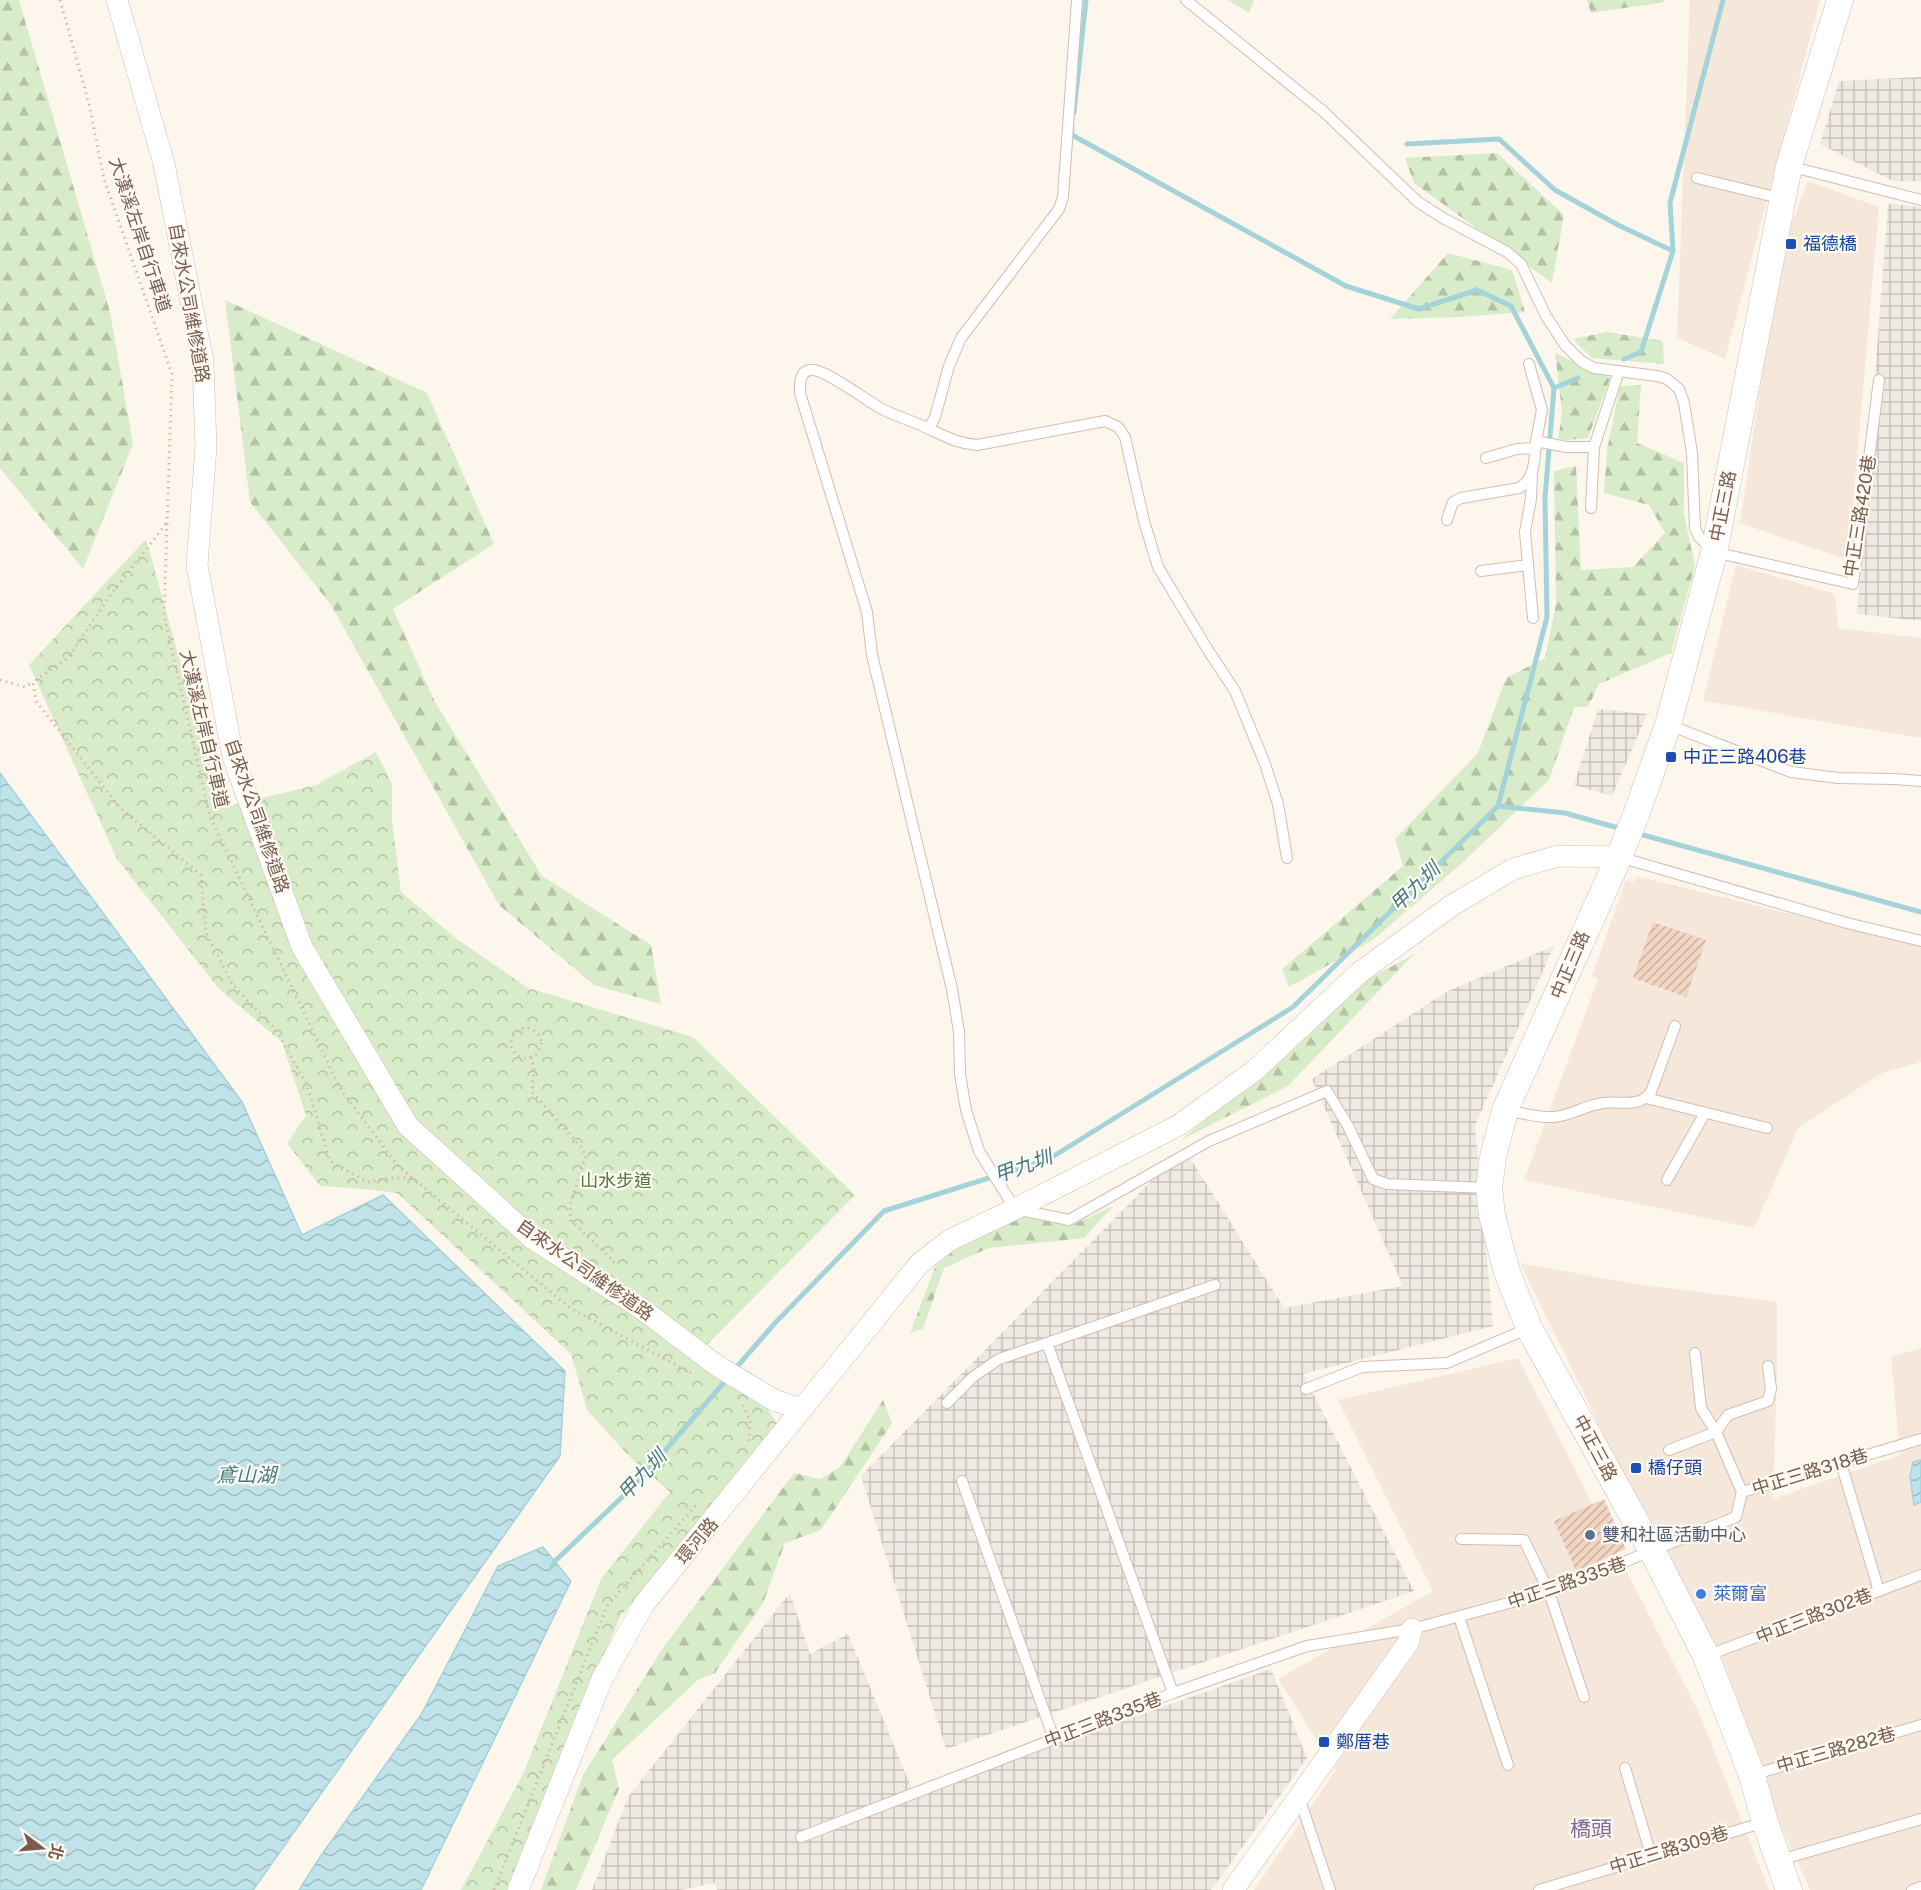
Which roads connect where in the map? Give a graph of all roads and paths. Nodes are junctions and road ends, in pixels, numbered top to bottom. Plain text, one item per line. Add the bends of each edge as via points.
1 (60, 0) edge
2 (117, 0) edge
3 (1077, 0) edge
4 (1186, 0) edge
5 (1840, 0) edge
6 (1789, 166) junction
7 (1697, 178) dead end
8 (1784, 199) junction
9 (1921, 200) edge
10 (1529, 363) dead end
11 (1619, 371) junction
12 (1879, 380) dead end
13 (929, 429) junction
14 (1538, 444) junction
15 (1594, 447) junction
16 (1486, 458) dead end
17 (1532, 474) junction
18 (1591, 508) dead end
19 (1447, 520) dead end
20 (167, 524) junction
21 (1714, 552) junction
22 (1528, 565) junction
23 (1481, 571) dead end
24 (1533, 618) dead end
25 (0, 680) edge
26 (33, 682) junction
27 (1668, 725) junction
28 (1921, 781) edge
29 (1620, 853) junction
30 (1287, 858) dead end
31 (1921, 941) edge
32 (1675, 1026) dead end
33 (531, 1057) junction
34 (1646, 1098) junction
35 (1505, 1110) junction
36 (1705, 1113) junction
37 (1767, 1128) dead end
38 (414, 1178) junction
39 (1667, 1180) dead end
40 (1489, 1188) junction
41 (1015, 1209) junction
42 (602, 1284) junction
43 (1215, 1285) dead end
44 (1529, 1328) junction
45 (1047, 1343) junction
46 (1695, 1353) dead end
47 (1768, 1366) dead end
48 (694, 1374) dead end
49 (1306, 1389) dead end
50 (947, 1403) dead end
51 (801, 1409) junction
52 (1716, 1432) junction
53 (756, 1439) dead end
54 (1921, 1439) edge
55 (749, 1446) dead end
56 (1670, 1450) dead end
57 (1841, 1463) junction
58 (962, 1481) dead end
59 (1742, 1492) junction
60 (1461, 1539) dead end
61 (1651, 1552) junction
62 (1921, 1575) edge
63 (1879, 1591) junction
64 (1550, 1592) junction
65 (1459, 1617) junction
66 (1412, 1629) junction
67 (1706, 1656) junction
68 (1173, 1693) junction
69 (1584, 1697) dead end
70 (1921, 1725) edge
71 (1054, 1739) junction
72 (1508, 1765) dead end
73 (1625, 1768) dead end
74 (1752, 1775) junction
75 (1299, 1797) junction
76 (1921, 1820) edge
77 (1765, 1822) junction
78 (801, 1837) dead end
79 (1651, 1855) junction
80 (1780, 1860) junction
81 (1921, 1887) edge
82 (518, 1890) edge
83 (1233, 1890) edge
84 (1330, 1890) edge
85 (1539, 1890) edge
86 (1789, 1890) edge
87 (1912, 1890) edge

1 - 20 path, 大漢溪左岸自行車道 via 89,104 104,179 172,374
2 - 42 street, 自來水公司維修道路 via 164,164 203,362 206,447 197,565 233,757 302,947 408,1126 533,1239
3 - 13 lane via 1059,209 961,338
4 - 11 lane via 1323,112 1418,202 1507,252 1521,264 1565,345 1594,368
5 - 6 street, 中正三路
6 - 8 street, 中正三路
6 - 9 lane
7 - 8 lane
8 - 21 street, 中正三路
10 - 14 lane via 1542,410
11 - 15 lane
11 - 21 lane via 1657,376 1679,389 1692,453 1695,528
12 - 21 lane, 中正三路420巷 via 1853,584
13 - 30 lane via 950,441 977,445 1105,421 1118,427 1125,437 1158,567 1235,691 1278,804
13 - 41 lane via 881,409 817,370 803,373 800,380 800,393 867,612 872,655 952,989 966,1110 979,1151
14 - 15 lane
14 - 16 lane
14 - 17 lane
15 - 18 lane
17 - 19 lane via 1519,488 1453,502
17 - 22 lane via 1525,532
20 - 26 path via 111,594 68,658
20 - 38 path, 大漢溪左岸自行車道 via 164,615 210,817 341,1090 398,1166
21 - 27 street, 中正三路
22 - 23 lane
22 - 24 lane
25 - 26 path via 25,687
26 - 38 path via 36,701 120,808 201,875 206,933 233,986 276,1030 307,1085 330,1161 368,1182
27 - 28 lane via 1791,772
27 - 29 street, 中正三路
29 - 31 lane via 1847,923
29 - 35 street, 中正三路
29 - 41 street, 環河路 via 1558,856 1513,869 1451,906 1359,973 1254,1071 1179,1125
32 - 34 lane
33 - 33 path via 516,1055 511,1046 513,1036 520,1030 529,1029 541,1042
33 - 42 path via 532,1092 586,1156 570,1205 571,1221 614,1261
34 - 35 lane via 1632,1103 1599,1103 1550,1117
34 - 36 lane
35 - 40 street, 中正三路
36 - 37 lane
36 - 39 lane
38 - 48 path, 大漢溪左岸自行車道 via 570,1308
40 - 41 lane via 1387,1184 1374,1179 1327,1091 1209,1141 1069,1220
40 - 44 street, 中正三路 via 1507,1272
41 - 51 street, 環河路 via 950,1240 920,1263
42 - 51 street, 自來水公司維修道路 via 716,1365 774,1400
43 - 45 lane
44 - 49 lane via 1447,1363 1362,1366
44 - 61 street, 中正三路
45 - 50 lane via 999,1359 973,1377
45 - 68 lane
46 - 52 lane via 1701,1408
47 - 52 lane via 1768,1401 1728,1415
51 - 82 street, 環河路 via 645,1604 602,1678
52 - 56 lane
52 - 59 lane
53 - 55 path
54 - 57 lane, 中正三路318巷
57 - 59 lane, 中正三路318巷
57 - 63 lane
58 - 71 lane
59 - 61 lane, 中正三路318巷 via 1737,1517
60 - 64 lane via 1524,1540
61 - 64 lane, 中正三路335巷
61 - 67 street, 中正三路
62 - 63 lane, 中正三路302巷
63 - 67 lane, 中正三路302巷
64 - 65 lane, 中正三路335巷
64 - 69 lane
65 - 66 lane, 中正三路335巷
65 - 72 lane
66 - 68 lane, 中正三路335巷 via 1307,1646
66 - 75 street via 1408,1642
67 - 74 street, 中正三路
68 - 71 lane, 中正三路335巷
70 - 74 lane, 中正三路282巷
71 - 78 lane, 中正三路335巷
73 - 79 lane
74 - 77 street, 中正三路
75 - 83 street
75 - 84 lane
76 - 80 lane
77 - 79 lane, 中正三路309巷
77 - 80 street, 中正三路
79 - 85 lane, 中正三路309巷
80 - 86 street, 中正三路
81 - 87 lane

